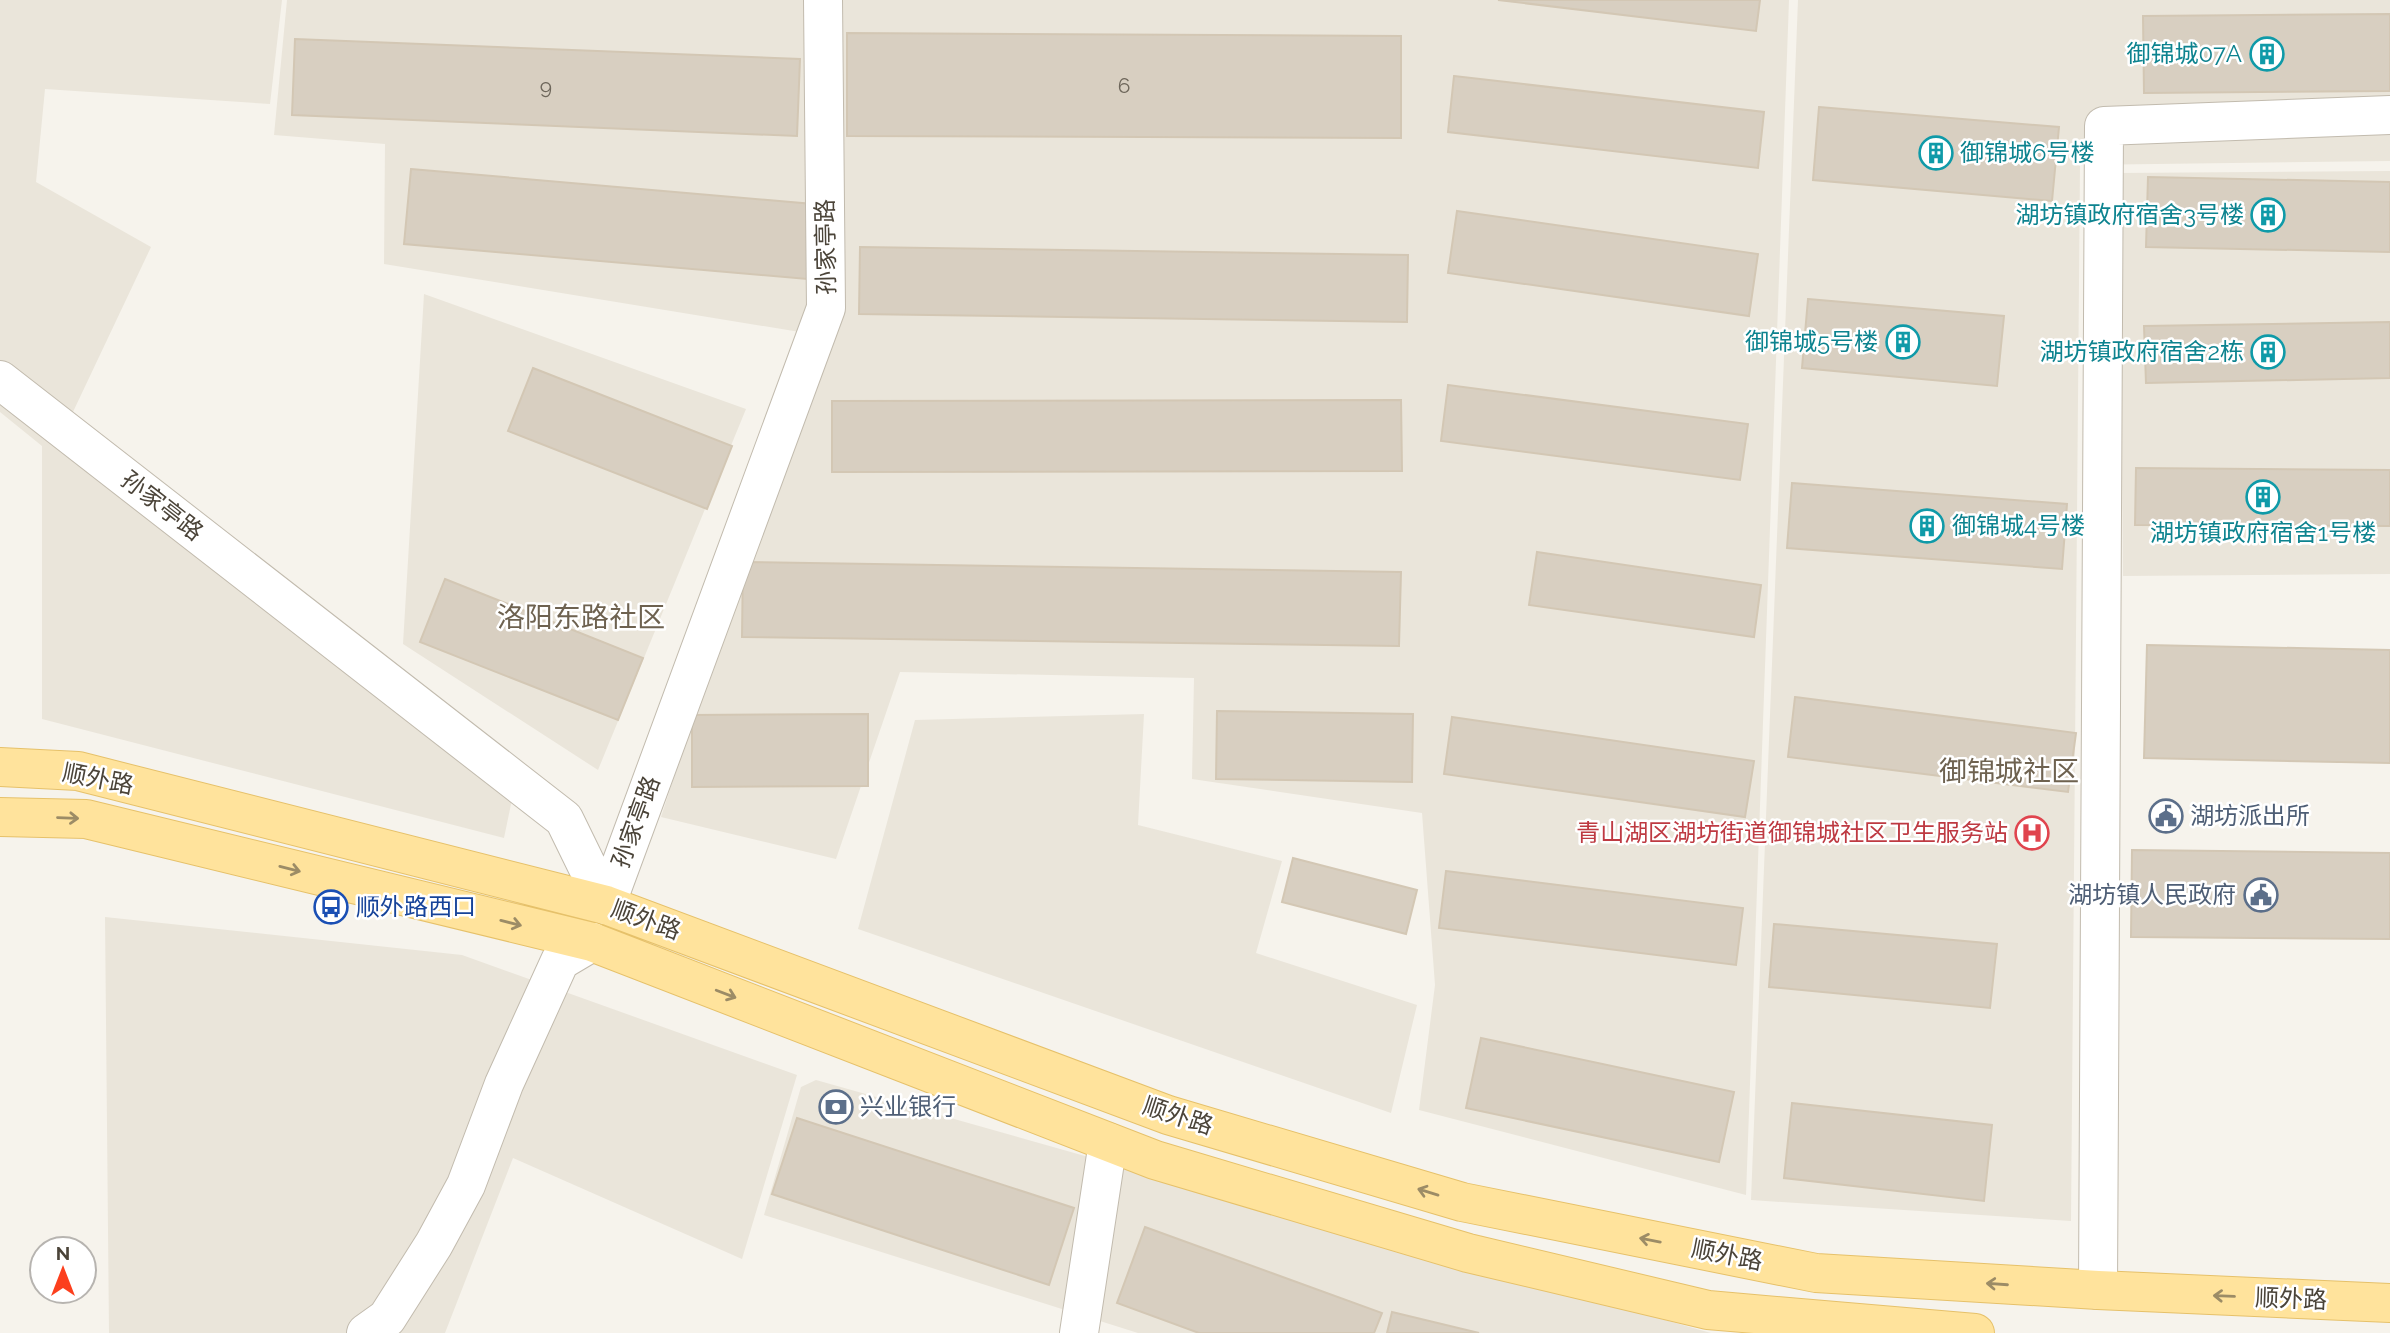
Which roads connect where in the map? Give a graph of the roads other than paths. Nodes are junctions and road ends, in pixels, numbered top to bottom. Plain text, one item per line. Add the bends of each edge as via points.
1 (823, 0) edge
2 (2390, 115) edge
3 (0, 380) edge
4 (0, 767) edge
5 (0, 817) edge
6 (606, 905) junction
7 (592, 943) junction
8 (1108, 1142) junction
9 (2098, 1290) junction
10 (2390, 1303) edge
11 (1706, 1322) edge
12 (366, 1333) edge
13 (1079, 1333) edge
14 (1975, 1333) edge

1 - 6 street, 孙家亭路 via 826,308
2 - 9 street via 2104,126
3 - 6 street, 孙家亭路 via 564,819
4 - 6 main road, 顺外路 via 78,771
5 -> 7 main road, 顺外路 via 86,819
9 -> 6 main road, 顺外路 via 1816,1273 1462,1202 1168,1115
7 -> 8 main road, 顺外路
7 - 12 street via 560,961 504,1084 467,1185 387,1318
8 - 11 main road, 顺外路 via 1155,1160
8 - 13 street
10 -> 9 main road, 顺外路
11 - 14 main road, 顺外路

